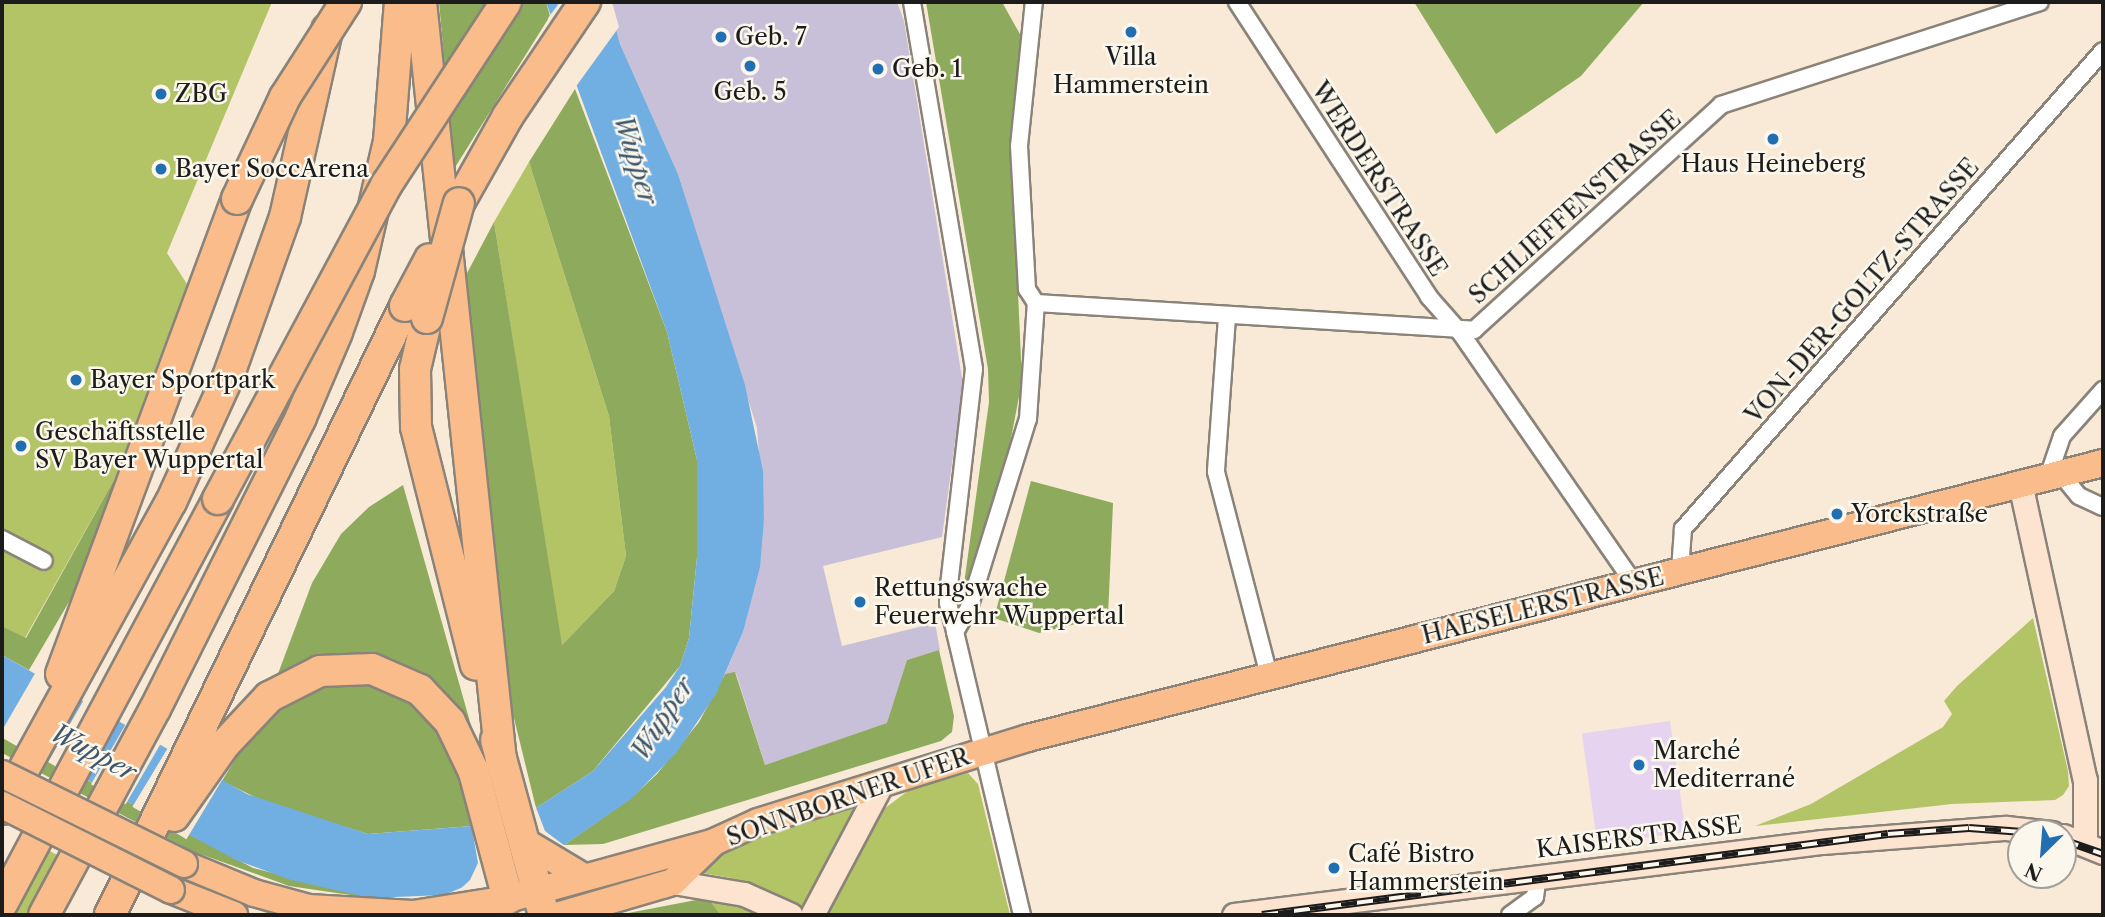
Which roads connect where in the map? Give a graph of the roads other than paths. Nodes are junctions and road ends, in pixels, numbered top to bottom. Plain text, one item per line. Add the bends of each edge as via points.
1 (330, 2) edge
2 (346, 2) edge
3 (400, 2) edge
4 (421, 2) edge
5 (506, 2) edge
6 (585, 2) edge
7 (912, 2) edge
8 (1034, 2) edge
9 (1237, 2) edge
10 (2040, 2) edge
11 (2103, 51) edge
12 (1036, 303) junction
13 (416, 312) junction
14 (1227, 317) junction
15 (1460, 332) junction
16 (2103, 390) edge
17 (2100, 470) edge
18 (2054, 475) junction
19 (2020, 483) junction
20 (2103, 507) edge
21 (2, 539) edge
22 (44, 561) dead end
23 (1680, 570) junction
24 (1634, 583) junction
25 (955, 632) junction
26 (73, 665) junction
27 (1269, 675) junction
28 (212, 738) junction
29 (983, 751) junction
30 (501, 760) junction
31 (20, 765) edge
32 (882, 783) junction
33 (2, 807) edge
34 (2007, 828) edge
35 (2077, 841) edge
36 (714, 842) junction
37 (2094, 847) edge
38 (519, 874) edge
39 (1538, 875) junction
40 (582, 876) junction
41 (673, 882) junction
42 (541, 903) edge
43 (2, 904) edge
44 (44, 915) edge
45 (110, 915) edge
46 (234, 915) edge
47 (560, 915) edge
48 (791, 915) edge
49 (812, 915) edge
50 (1023, 915) edge
51 (1234, 915) edge
52 (1510, 915) edge

1 - 26 highway via 306,139 260,298 171,502
2 - 26 highway, bridge via 285,97 237,199
3 - 44 highway via 389,141 359,271 301,417 155,709
4 - 30 highway
5 - 43 highway, bridge via 387,184
6 - 13 highway, bridge via 509,116 459,203
7 - 25 street via 974,369 949,584
8 - 12 street via 1019,146 1027,289
9 - 15 street, WERDERSTRASSE via 1429,297
10 - 15 street, SCHLIEFFENSTRASSE via 1721,105 1474,330
11 - 23 street, VON-DER-GOLTZ-STRASSE via 1683,529
12 - 14 street, SCHLIEFFENSTRASSE
12 - 25 street via 1028,419 969,608
13 - 28 highway
13 - 30 highway via 416,427
14 - 15 street, SCHLIEFFENSTRASSE
14 - 27 street via 1216,472
15 - 24 street, WERDERSTRASSE
16 - 18 street via 2062,436
17 - 18 main road, HAESELERSTRASSE
18 - 19 main road, HAESELERSTRASSE
18 - 20 street via 2079,496
19 - 23 main road, HAESELERSTRASSE
19 - 37 main road via 2085,780
21 - 22 street
23 - 24 main road, HAESELERSTRASSE
24 - 27 main road, HAESELERSTRASSE
25 - 29 street
26 - 31 highway
27 - 29 main road, HAESELERSTRASSE
28 - 38 highway via 303,677 338,668 372,669 406,681 435,703 450,722
28 - 45 highway
29 - 32 main road, SONNBORNER UFER
29 - 50 street
30 - 38 highway
31 - 33 highway
31 - 38 main road, bridge via 184,864 278,901 340,912 413,914
32 - 36 main road, SONNBORNER UFER via 758,822
32 - 49 main road
33 - 46 main road, bridge via 171,890
34 - 39 main road, KAISERSTRASSE via 1884,836
35 - 37 main road
36 - 40 main road, SONNBORNER UFER
36 - 41 main road, SONNBORNER UFER
38 - 40 main road
38 - 42 highway
39 - 51 main road, KAISERSTRASSE
39 - 52 street via 1535,897
40 - 42 main road, SONNBORNER UFER
41 - 47 main road, SONNBORNER UFER
41 - 48 main road via 744,894

